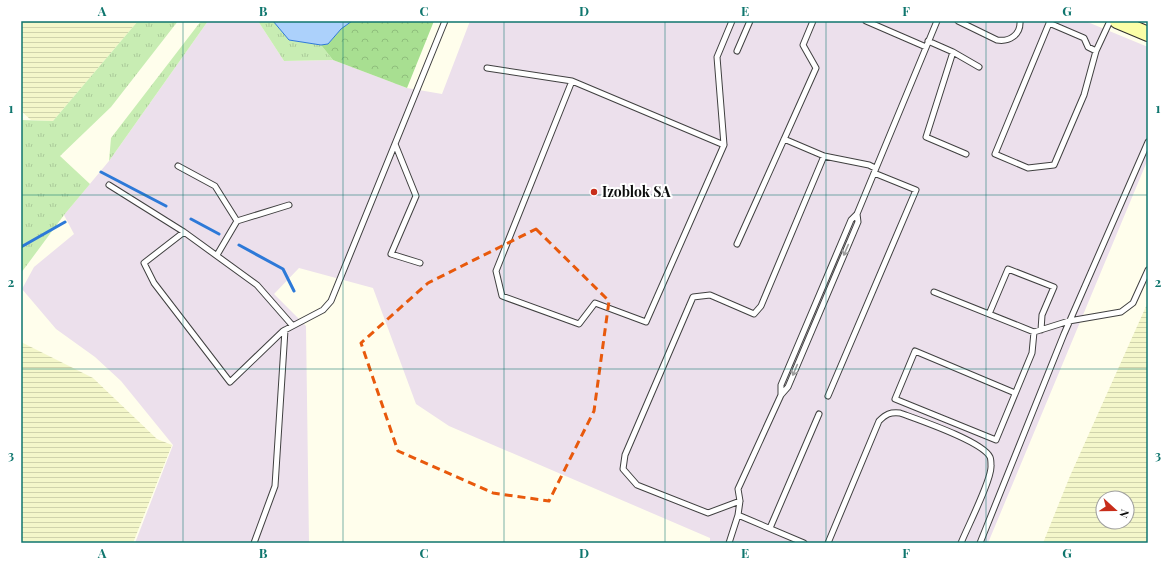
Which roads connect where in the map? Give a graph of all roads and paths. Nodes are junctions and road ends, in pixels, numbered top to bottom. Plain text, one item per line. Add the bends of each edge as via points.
1 (445, 21) edge
2 (732, 21) edge
3 (750, 21) edge
4 (813, 21) edge
5 (866, 21) edge
6 (937, 21) edge
7 (1020, 21) edge
8 (1110, 21) edge
9 (1117, 21) edge
10 (961, 22) edge
11 (1050, 22) edge
12 (1148, 34) edge
13 (927, 44) junction
14 (737, 51) dead end
15 (953, 52) junction
16 (1096, 52) junction
17 (979, 67) dead end
18 (486, 68) dead end
19 (572, 81) junction
20 (784, 139) junction
21 (1148, 142) edge
22 (395, 144) junction
23 (724, 145) junction
24 (966, 154) dead end
25 (824, 156) junction
26 (178, 166) dead end
27 (875, 170) junction
28 (109, 185) dead end
29 (289, 205) dead end
30 (237, 221) junction
31 (184, 232) junction
32 (737, 244) dead end
33 (217, 255) junction
34 (420, 263) dead end
35 (1148, 270) edge
36 (934, 292) dead end
37 (989, 314) junction
38 (1069, 321) junction
39 (292, 325) junction
40 (284, 330) junction
41 (1041, 330) junction
42 (1034, 332) junction
43 (1015, 393) junction
44 (828, 396) dead end
45 (819, 414) dead end
46 (740, 501) junction
47 (738, 515) junction
48 (770, 528) junction
49 (254, 543) edge
50 (729, 543) edge
51 (804, 543) edge
52 (828, 543) edge
53 (961, 543) edge
54 (980, 543) edge

1 - 22 lane
2 - 23 lane via 717,56
3 - 14 lane
4 - 20 lane via 803,45 816,68
5 - 13 lane
6 - 13 lane
7 - 10 lane via 1016,35 1004,41
8 - 16 lane
9 - 12 street
11 - 16 lane via 1084,38 1088,47
11 - 16 lane via 995,154 1028,168 1054,165 1084,95
13 - 15 lane
13 - 27 lane
15 - 17 lane
15 - 24 lane via 926,137
18 - 19 lane
19 - 23 lane
19 - 23 lane via 496,271 502,296 579,324 595,303 646,322
20 - 25 lane
20 - 32 lane
21 - 38 lane
22 - 34 lane via 416,196 391,254
22 - 39 lane via 331,301 323,310
25 - 27 lane via 869,165
25 - 46 lane via 761,306 754,314 710,295 693,297 625,455 623,469 637,485 708,513
26 - 30 lane via 215,186
27 - 44 lane via 916,190
27 - 46 lane via 857,214 851,220 781,385 780,395 738,489
28 - 31 lane
29 - 30 lane
30 - 33 lane
31 - 33 lane
31 - 40 lane via 144,263 154,283 230,382
33 - 39 lane via 256,284
35 - 38 lane via 1133,303 1121,312
36 - 37 lane
37 - 41 lane via 1008,269 1054,287 1042,315
37 - 42 lane
38 - 41 lane
38 - 54 lane
39 - 40 lane
40 - 49 lane via 275,486
41 - 42 lane
42 - 43 lane via 1032,353
43 - 43 lane via 996,440 895,399 915,351
45 - 48 lane
46 - 47 lane
47 - 48 lane
47 - 50 lane
48 - 51 lane
52 - 53 lane via 879,421 886,414 893,412 963,438 990,457 992,468 988,480

